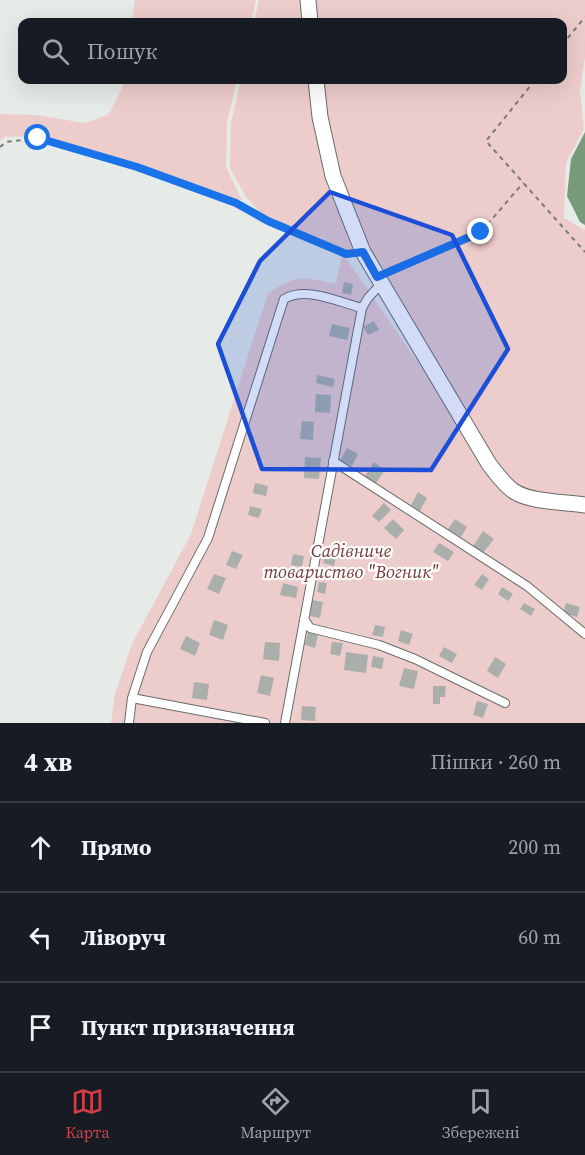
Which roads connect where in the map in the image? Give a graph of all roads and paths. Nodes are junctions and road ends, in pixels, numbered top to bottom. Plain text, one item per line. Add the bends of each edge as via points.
1 (308, 0) edge
2 (585, 17) edge
3 (310, 18) edge
4 (567, 39) edge
5 (316, 84) edge
6 (532, 84) edge
7 (0, 147) edge
8 (523, 183) junction
9 (363, 252) junction
10 (585, 252) edge
11 (379, 280) junction
12 (362, 308) junction
13 (333, 461) junction
14 (585, 505) edge
15 (304, 619) junction
16 (585, 634) edge
17 (132, 698) junction
18 (505, 703) dead end
19 (129, 723) edge
20 (266, 723) edge
21 (285, 723) edge

1 - 3 street
2 - 4 path
5 - 9 street via 333,176
6 - 8 path via 486,141
7 - 9 path via 6,142 38,138 137,167 236,203 346,254
8 - 10 path
8 - 11 path via 481,232
9 - 11 street
11 - 12 lane
11 - 14 street via 489,464 505,484 530,497
12 - 13 lane
12 - 17 lane via 306,293 284,299 208,538 147,652
13 - 15 lane
13 - 16 lane via 527,586
15 - 18 lane via 310,628 380,645
15 - 21 lane
17 - 19 lane
17 - 20 lane

